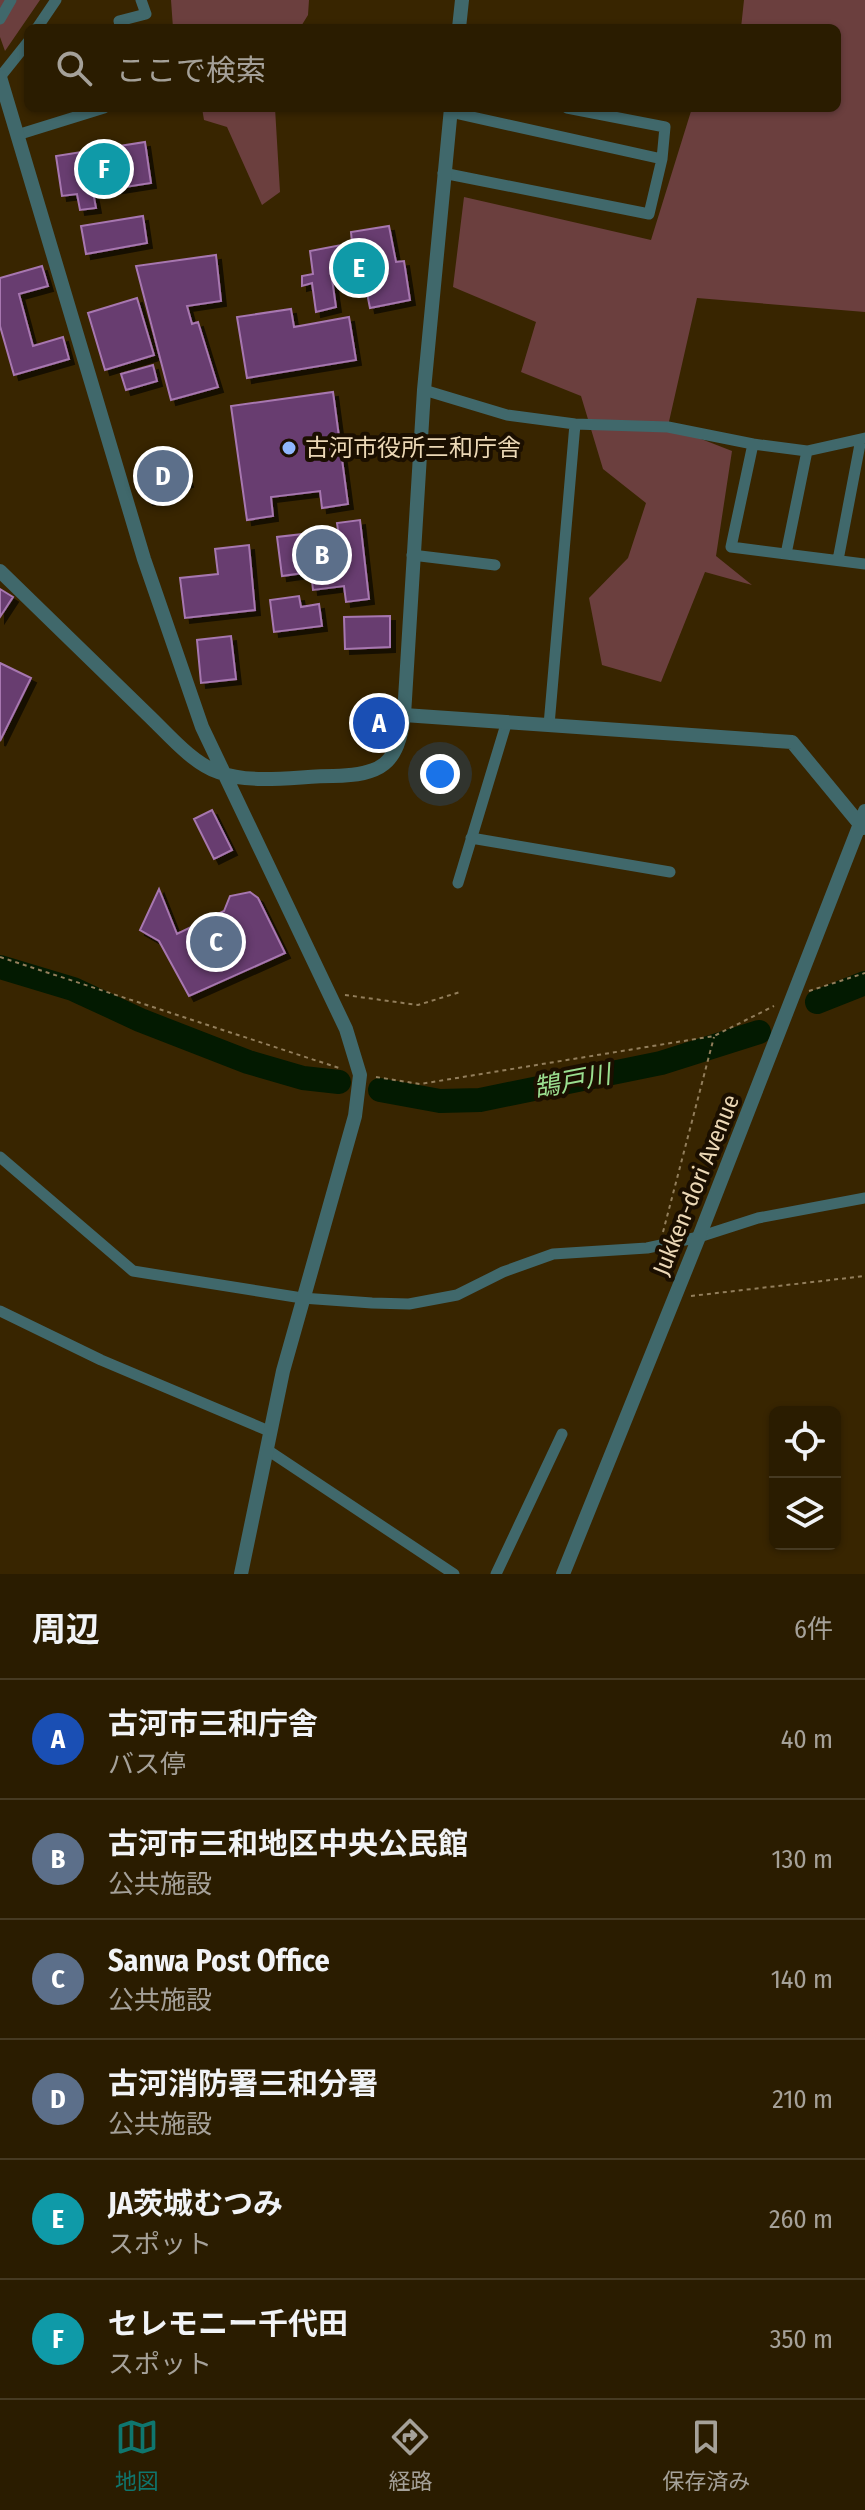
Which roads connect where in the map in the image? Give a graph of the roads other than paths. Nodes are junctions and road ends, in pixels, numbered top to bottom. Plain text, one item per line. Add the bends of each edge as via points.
1 (11, 0) edge
2 (56, 0) edge
3 (141, 0) edge
4 (462, 0) edge
5 (0, 19) edge
6 (40, 24) edge
7 (120, 24) edge
8 (459, 24) edge
9 (24, 47) edge
10 (0, 77) edge
11 (91, 112) edge
12 (451, 112) edge
13 (460, 112) edge
14 (588, 112) edge
15 (17, 135) junction
16 (662, 159) junction
17 (443, 173) junction
18 (424, 390) junction
19 (575, 424) junction
20 (863, 439) edge
21 (753, 444) junction
22 (807, 451) junction
23 (786, 554) junction
24 (412, 555) junction
25 (838, 560) junction
26 (865, 564) edge
27 (495, 565) dead end
28 (0, 571) edge
29 (363, 715) dead end
30 (404, 715) junction
31 (507, 721) junction
32 (549, 725) junction
33 (223, 774) junction
34 (863, 822) edge
35 (471, 838) junction
36 (670, 872) dead end
37 (458, 883) dead end
38 (0, 1157) edge
39 (865, 1198) edge
40 (699, 1237) junction
41 (302, 1298) junction
42 (0, 1311) edge
43 (269, 1431) junction
44 (562, 1434) dead end
45 (266, 1449) junction
46 (241, 1574) edge
47 (454, 1574) edge
48 (496, 1574) edge
49 (563, 1574) edge

1 - 5 street
2 - 6 street
3 - 7 street via 146,14
4 - 8 street
9 - 10 street
10 - 15 street
11 - 15 street
12 - 17 street
13 - 16 street
14 - 16 street via 665,127
15 - 33 street via 144,559
16 - 17 street via 649,214
17 - 18 street
18 - 19 street via 507,415
18 - 24 street
19 - 21 street via 668,427
19 - 32 street
20 - 22 street
20 - 25 street
21 - 22 street
21 - 23 street via 731,547
22 - 23 street
23 - 25 street
24 - 27 street
24 - 30 street
25 - 26 street
28 - 33 street via 176,741
29 - 30 lane
30 - 31 street
30 - 33 street via 398,749 382,768 371,772
31 - 32 street
31 - 35 street
32 - 34 street via 792,742
33 - 41 street via 346,1029 360,1075 355,1116
34 - 40 street, Jukken-dori Avenue
35 - 36 street
35 - 37 street
38 - 41 street via 133,1271
39 - 40 street via 758,1218
40 - 41 street via 625,1251 553,1254 457,1295 409,1304
40 - 49 street, Jukken-dori Avenue
41 - 43 street
42 - 43 street
43 - 45 street
44 - 48 street
45 - 46 street
45 - 47 street

